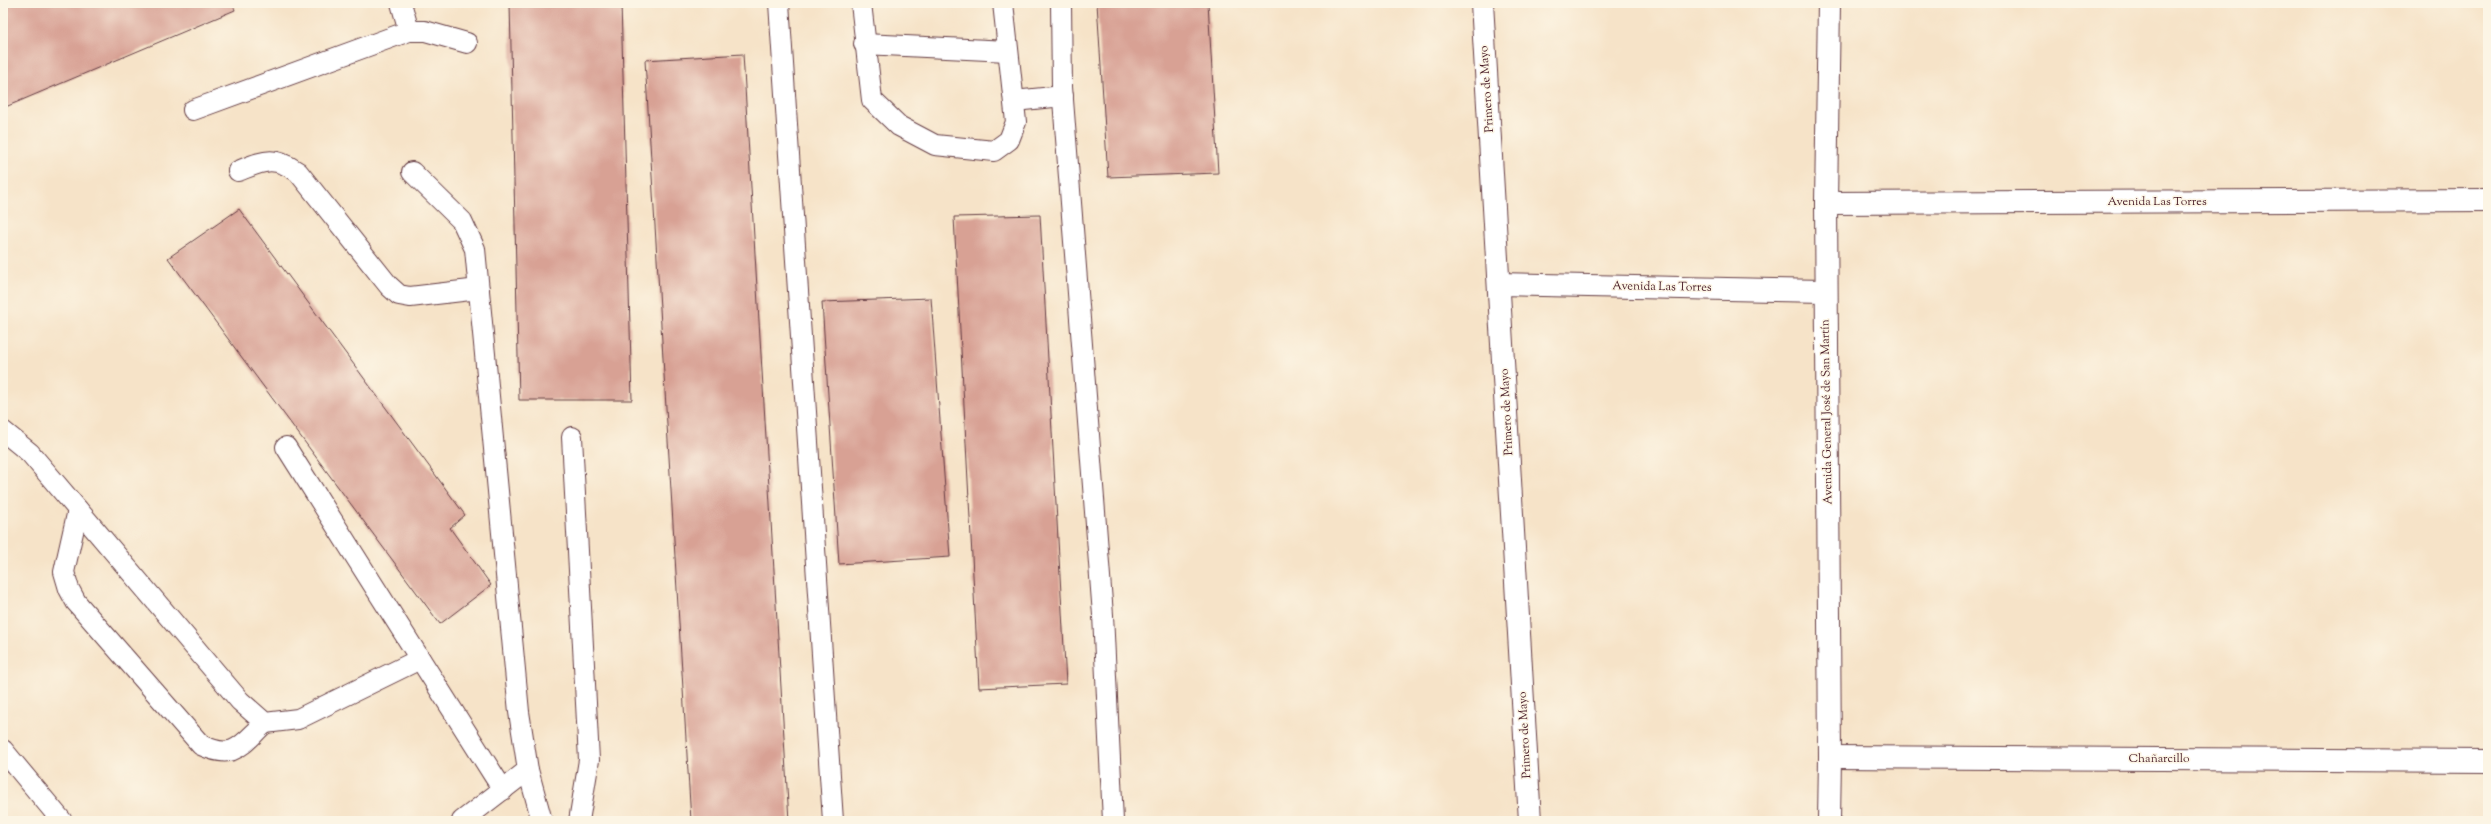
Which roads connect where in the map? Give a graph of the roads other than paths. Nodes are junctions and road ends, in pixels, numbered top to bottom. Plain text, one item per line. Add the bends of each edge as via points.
1 (401, 3) edge
2 (779, 3) edge
3 (861, 3) edge
4 (1004, 3) edge
5 (1061, 3) edge
6 (1482, 3) edge
7 (1829, 3) edge
8 (409, 31) junction
9 (466, 42) dead end
10 (864, 44) junction
11 (1008, 51) junction
12 (1063, 96) junction
13 (1014, 101) junction
14 (194, 110) dead end
15 (238, 171) dead end
16 (412, 172) dead end
17 (2488, 200) edge
18 (1826, 203) junction
19 (1499, 284) junction
20 (479, 289) junction
21 (1825, 291) junction
22 (3, 431) edge
23 (572, 437) dead end
24 (286, 447) dead end
25 (78, 510) junction
26 (420, 659) junction
27 (265, 723) junction
28 (3, 750) edge
29 (1830, 757) junction
30 (2488, 761) edge
31 (528, 770) junction
32 (503, 790) junction
33 (62, 821) edge
34 (462, 821) edge
35 (542, 821) edge
36 (579, 821) edge
37 (833, 821) edge
38 (1113, 821) edge
39 (1530, 821) edge
40 (1829, 821) edge

1 - 8 lane
2 - 37 lane
3 - 10 lane
4 - 11 lane
5 - 12 lane
6 - 19 street, Primero de Mayo
7 - 18 street, Avenida General José de San Martín
8 - 9 lane via 425,31
8 - 14 lane
10 - 11 lane
10 - 13 lane via 872,100 899,126 936,145 994,151 1009,140 1016,122
11 - 13 lane
12 - 13 lane
12 - 38 lane via 1102,607
15 - 20 lane via 266,160 283,162 298,172 389,286 399,295 410,297
16 - 20 lane via 462,221 475,249
17 - 18 street, Avenida Las Torres
18 - 21 street, Avenida General José de San Martín
19 - 21 street, Avenida Las Torres
19 - 39 street, Primero de Mayo
20 - 31 lane via 519,712
21 - 29 street, Avenida General José de San Martín
22 - 25 lane via 30,453
23 - 36 lane via 589,760
24 - 26 lane
25 - 27 lane via 240,701
25 - 27 lane via 64,572 68,589 76,602 180,722 201,745 217,753 234,751
26 - 27 lane via 298,719
26 - 32 lane
28 - 33 lane
29 - 30 street, Chañarcillo
29 - 40 street, Avenida General José de San Martín
31 - 32 lane
31 - 35 lane
32 - 34 lane

